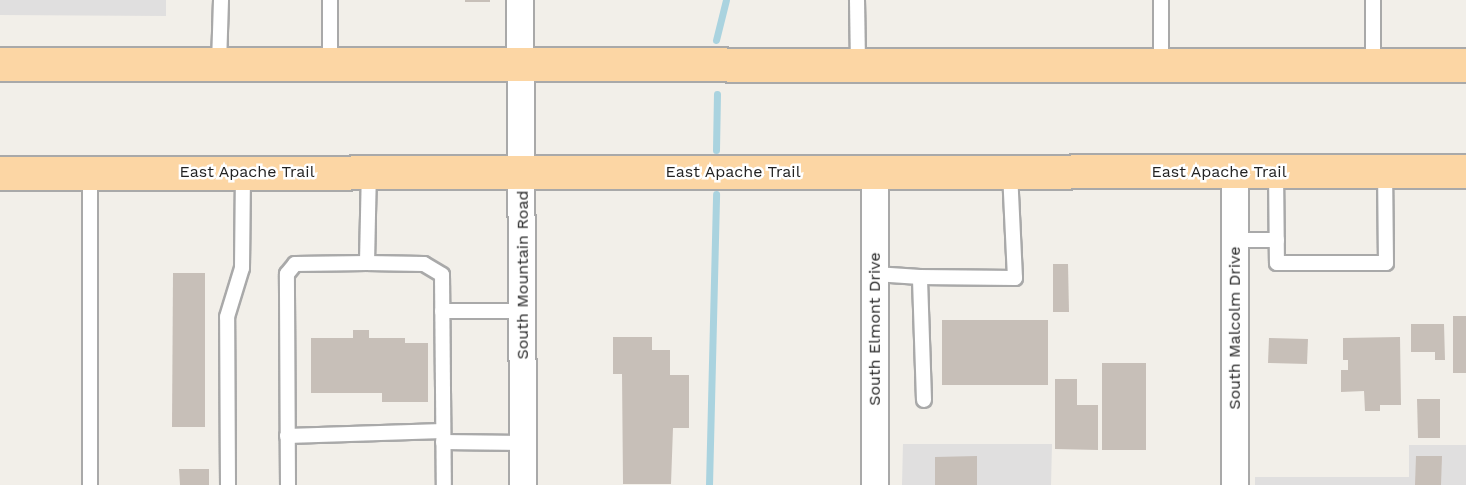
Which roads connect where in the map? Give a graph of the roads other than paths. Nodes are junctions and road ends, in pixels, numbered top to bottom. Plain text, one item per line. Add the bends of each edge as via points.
1 (221, 0) edge
2 (330, 0) edge
3 (520, 0) edge
4 (857, 0) edge
5 (1161, 0) edge
6 (1373, 0) edge
7 (0, 64) edge
8 (219, 65) junction
9 (330, 65) junction
10 (520, 65) junction
11 (858, 65) junction
12 (1161, 65) junction
13 (1373, 65) junction
14 (1466, 65) edge
15 (369, 171) junction
16 (524, 171) junction
17 (1235, 171) junction
18 (1276, 171) junction
19 (1385, 171) junction
20 (1466, 171) edge
21 (243, 172) junction
22 (1010, 172) junction
23 (0, 173) edge
24 (90, 173) junction
25 (875, 173) junction
26 (1235, 240) junction
27 (1277, 240) junction
28 (367, 263) junction
29 (875, 274) junction
30 (920, 277) junction
31 (442, 311) junction
32 (523, 311) junction
33 (924, 400) dead end
34 (287, 436) junction
35 (443, 437) junction
36 (523, 443) junction
37 (90, 485) edge
38 (228, 485) edge
39 (288, 485) edge
40 (444, 485) edge
41 (523, 485) edge
42 (875, 485) edge
43 (1235, 485) edge

1 - 8 lane
2 - 9 lane
3 - 10 street, South Mountain Road
4 - 11 lane
5 - 12 lane
6 - 13 lane
7 - 8 main road
8 - 9 main road
9 - 10 main road
10 - 11 main road
10 - 16 street, South Mountain Road
11 - 12 main road
12 - 13 main road
13 - 14 main road
15 - 16 main road, East Apache Trail
15 - 21 main road, East Apache Trail
15 - 28 lane
16 - 25 main road, East Apache Trail
16 - 32 street, South Mountain Road
17 - 18 main road, East Apache Trail
17 - 22 main road, East Apache Trail
17 - 26 street, South Malcolm Drive
18 - 19 main road, East Apache Trail
18 - 27 lane
19 - 20 main road, East Apache Trail
19 - 27 lane via 1386,263 1277,263
21 - 24 main road, East Apache Trail
21 - 38 lane via 242,268 227,317
22 - 25 main road, East Apache Trail
22 - 30 lane via 1015,278
23 - 24 main road, East Apache Trail
24 - 37 lane
25 - 29 street, South Elmont Drive
26 - 27 lane
26 - 43 street, South Malcolm Drive
28 - 31 lane via 424,264 442,275
28 - 34 lane via 295,264 287,274
29 - 30 lane
29 - 42 street, South Elmont Drive
30 - 33 lane
31 - 32 lane
31 - 35 lane
32 - 36 street, South Mountain Road
34 - 35 lane
34 - 39 lane
35 - 36 lane
35 - 40 lane
36 - 41 street, South Mountain Road

